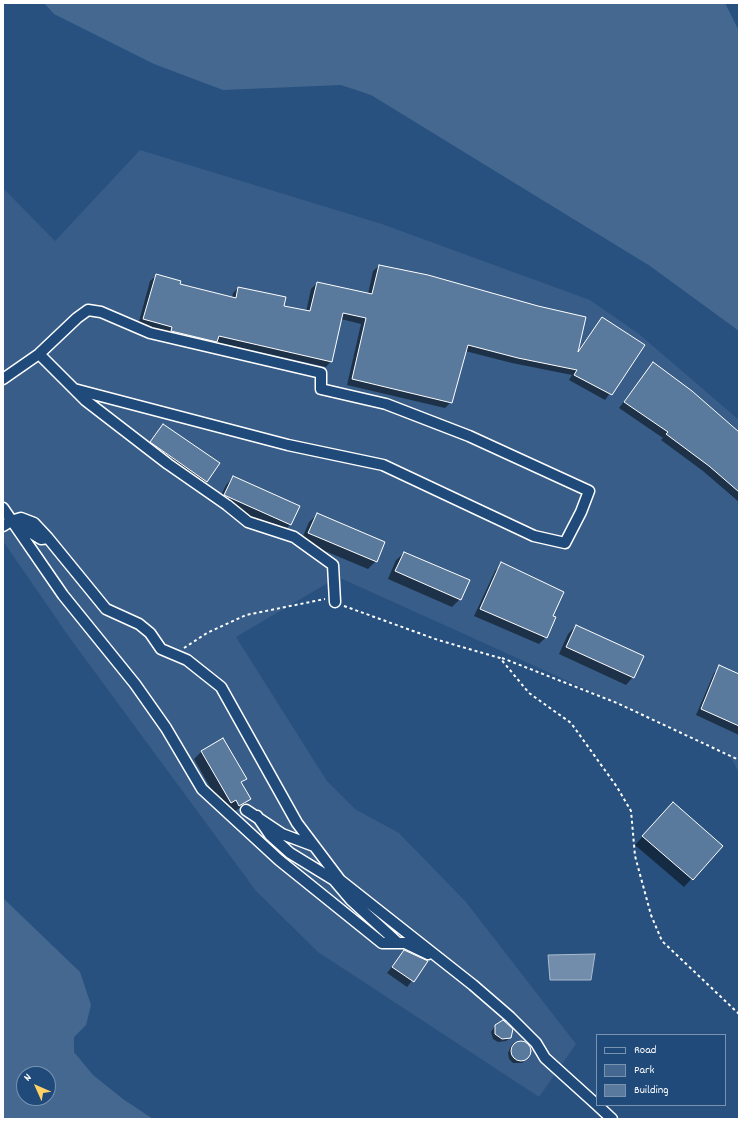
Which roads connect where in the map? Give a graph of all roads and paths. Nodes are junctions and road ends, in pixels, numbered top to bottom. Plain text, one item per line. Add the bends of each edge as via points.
1 (39, 354) junction
2 (3, 379) edge
3 (74, 389) junction
4 (3, 508) edge
5 (7, 523) edge
6 (335, 602) junction
7 (175, 655) junction
8 (500, 658) junction
9 (739, 760) edge
10 (246, 810) dead end
11 (257, 816) junction
12 (314, 846) junction
13 (398, 943) junction
14 (441, 959) junction
15 (739, 1014) edge
16 (596, 1104) edge
17 (598, 1106) edge
18 (612, 1119) edge

1 - 2 street
1 - 3 street
1 - 3 street via 88,310 101,312 150,333 321,373 321,389 386,404 469,436 589,491 565,543 534,536 383,465 288,445
3 - 6 street via 168,464 248,522 294,537 333,565
4 - 5 street
5 - 7 street via 21,518 34,524 106,609 139,624 150,633 161,649
5 - 13 street via 135,684 166,728 202,789 279,860 382,943
6 - 7 path via 324,598 246,615 207,632
6 - 8 path via 438,640
7 - 12 street via 187,660 221,686 297,823
8 - 9 path via 617,704
8 - 15 path via 529,693 571,723 617,787 631,811 635,856 651,915 662,941
10 - 11 street
11 - 12 street via 282,834
11 - 13 street via 270,835 290,853 334,880 351,900
12 - 14 street via 340,880
13 - 14 street via 405,943
14 - 16 street via 510,1017 536,1043 545,1058
17 - 18 street

